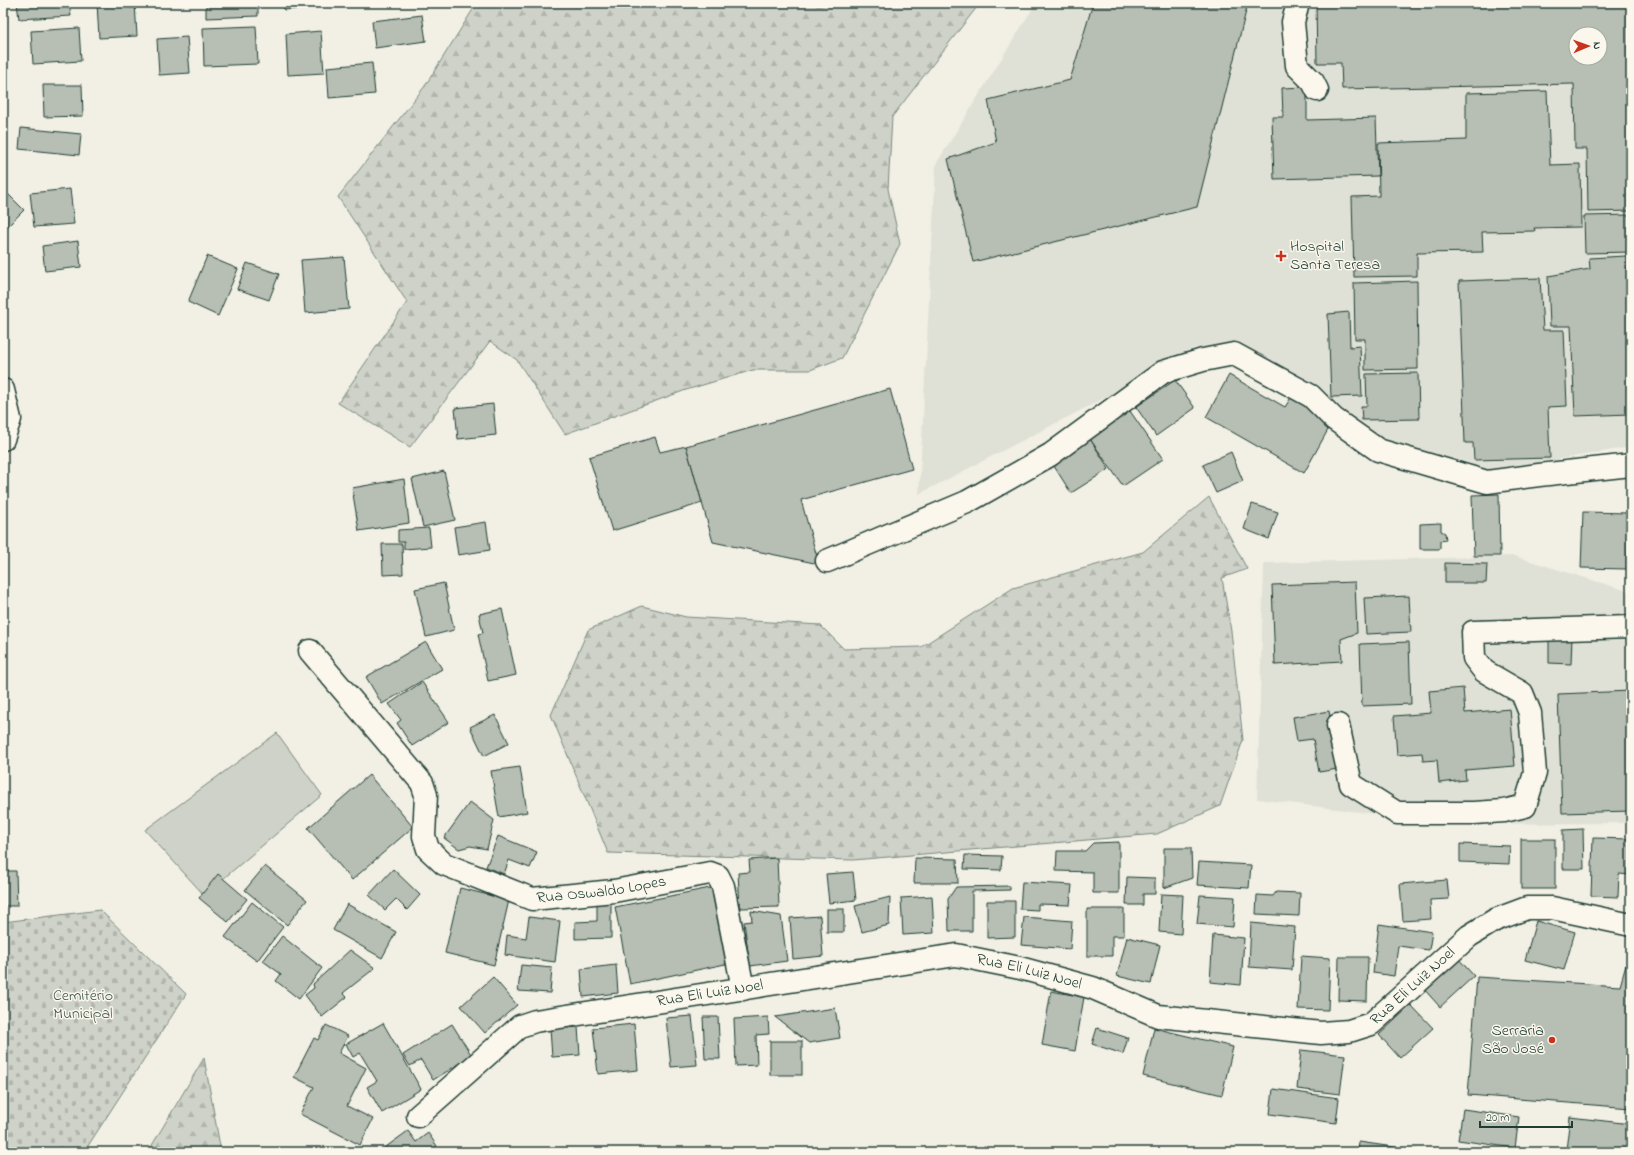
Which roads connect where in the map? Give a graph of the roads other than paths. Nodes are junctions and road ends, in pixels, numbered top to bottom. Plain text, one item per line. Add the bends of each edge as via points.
1 (1298, 3) edge
2 (1317, 90) dead end
3 (3, 390) edge
4 (3, 439) edge
5 (1631, 465) edge
6 (827, 561) dead end
7 (1631, 627) edge
8 (310, 650) dead end
9 (1338, 725) dead end
10 (1631, 925) edge
11 (743, 989) junction
12 (418, 1116) dead end

1 - 2 street via 1293,22 1297,66 1313,82
3 - 4 street via 10,419
5 - 6 street via 1487,482 1378,450 1334,419 1311,396 1234,354 1163,372 1050,455 967,502
7 - 9 street via 1473,632 1474,658 1484,671 1522,693 1530,713 1535,773 1525,806 1504,811 1474,813 1397,813 1351,784
8 - 11 street, Rua Oswaldo Lopes via 422,783 426,795 424,836 428,849 444,864 532,899 614,891 710,873 718,876 723,886
10 - 11 street, Rua Eli Luiz Noel via 1552,908 1527,908 1495,920 1468,936 1371,1024 1342,1032 1321,1033 1158,1016 1093,988 1020,968 956,955
11 - 12 street, Rua Eli Luiz Noel via 535,1021 520,1026

